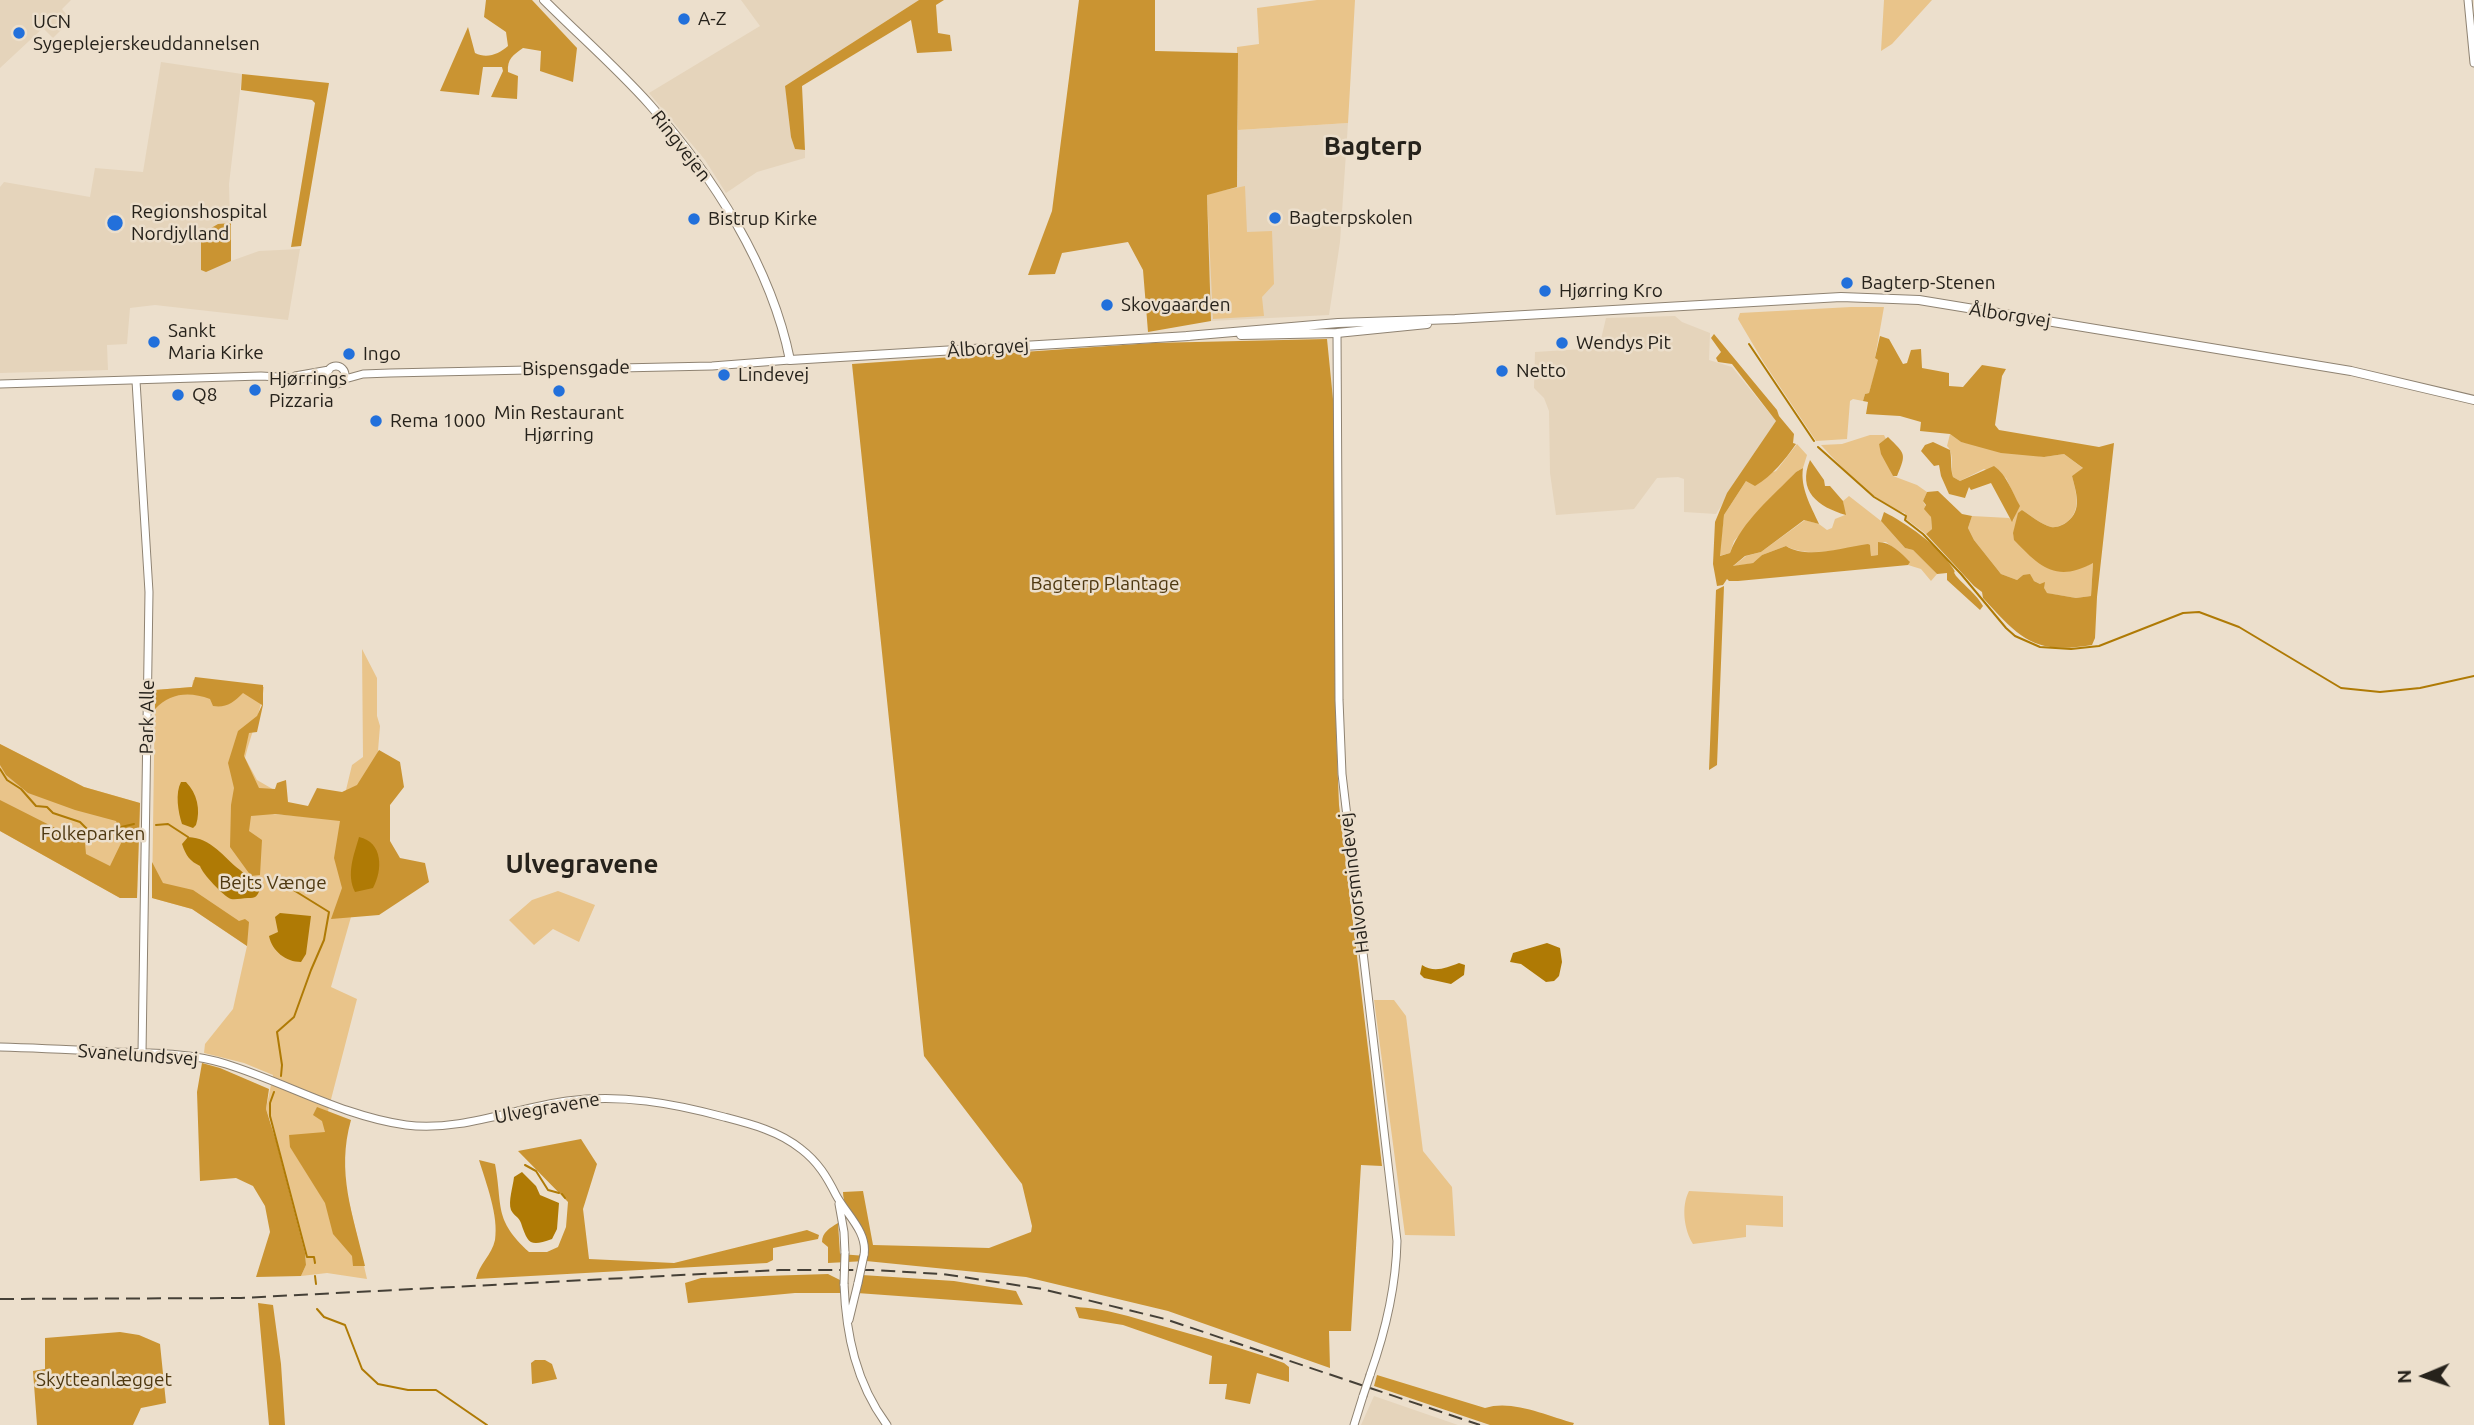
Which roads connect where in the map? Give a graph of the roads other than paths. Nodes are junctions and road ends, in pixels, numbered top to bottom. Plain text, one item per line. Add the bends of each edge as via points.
1 (544, 0) edge
2 (2468, 0) edge
3 (2474, 64) edge
4 (1455, 319) junction
5 (1337, 333) junction
6 (1187, 336) junction
7 (790, 360) junction
8 (329, 370) junction
9 (344, 374) junction
10 (293, 376) junction
11 (328, 380) junction
12 (136, 381) junction
13 (0, 384) edge
14 (2474, 400) edge
15 (0, 1046) edge
16 (142, 1053) junction
17 (273, 1082) joint
18 (837, 1196) junction
19 (849, 1335) junction
20 (887, 1425) edge
21 (1354, 1425) edge

1 - 7 main road, Ringvejen via 648,103 711,184 760,272
2 - 3 street
4 - 5 main road, Ålborgvej
4 - 6 main road, Ålborgvej
4 - 14 main road, Ålborgvej via 1828,298 1908,299 2336,369
5 - 6 main road, Ålborgvej
5 - 21 street, Halvorsmindevej, bridge via 1341,764 1397,1241 1389,1316
6 - 7 main road, Ålborgvej
7 - 9 street, Bispensgade via 712,366
8 - 9 street via 336,366
8 - 10 street
8 - 11 street
9 - 11 street via 338,384
10 - 11 street
10 - 12 street
12 - 13 street
12 - 16 street, Park Alle via 149,592
15 - 16 street, Svanelundsvej
16 - 17 street, Svanelundsvej via 204,1058
17 - 18 street, Ulvegravene via 360,1116 410,1126 472,1122 588,1099 684,1106 769,1130 791,1142 827,1175
18 - 19 street, Ulvegravene, bridge via 844,1232
18 - 19 street, Ulvegravene, bridge via 864,1239
19 - 20 street, Ulvegravene via 868,1395

